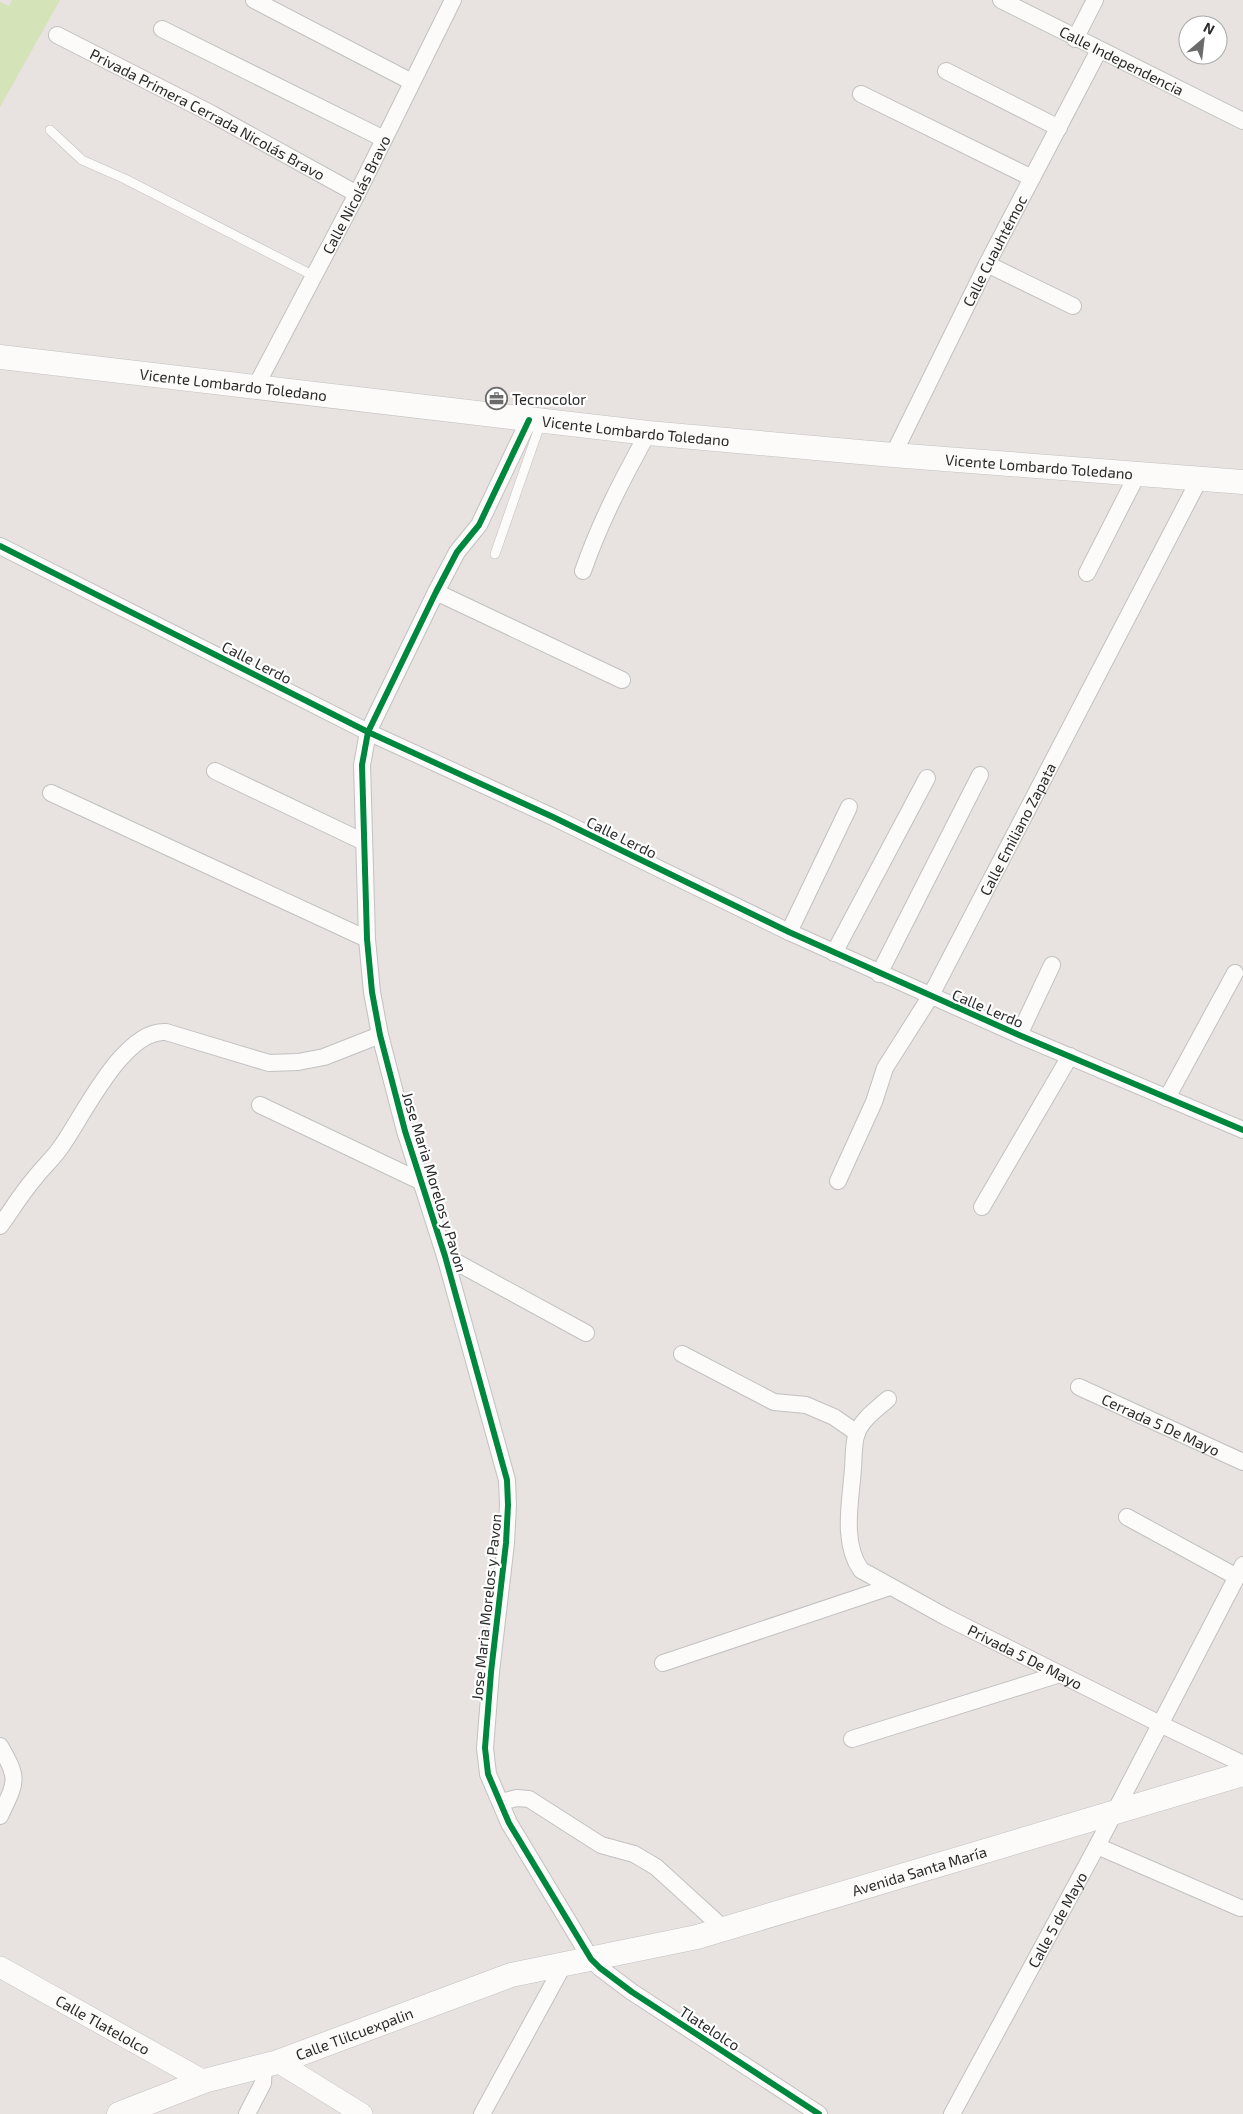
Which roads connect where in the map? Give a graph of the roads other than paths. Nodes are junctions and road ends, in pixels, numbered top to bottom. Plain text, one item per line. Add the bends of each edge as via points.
1 (254, 0) edge
2 (453, 0) edge
3 (1001, 0) edge
4 (1095, 0) edge
5 (162, 29) dead end
6 (57, 35) dead end
7 (1075, 38) junction
8 (1099, 50) junction
9 (946, 71) dead end
10 (412, 82) junction
11 (861, 94) dead end
12 (1243, 121) edge
13 (1059, 128) junction
14 (50, 130) dead end
15 (384, 139) junction
16 (1032, 178) junction
17 (357, 194) junction
18 (986, 264) junction
19 (314, 276) junction
20 (1073, 306) dead end
21 (0, 357) edge
22 (256, 386) junction
23 (535, 421) junction
24 (648, 433) junction
25 (893, 455) junction
26 (1138, 473) junction
27 (1200, 478) junction
28 (1243, 482) edge
29 (0, 546) edge
30 (495, 554) dead end
31 (583, 571) dead end
32 (1087, 573) dead end
33 (436, 592) junction
34 (622, 680) dead end
35 (368, 732) junction
36 (215, 771) dead end
37 (980, 775) dead end
38 (927, 778) dead end
39 (51, 793) dead end
40 (849, 807) dead end
41 (364, 842) junction
42 (789, 932) junction
43 (368, 939) junction
44 (834, 953) junction
45 (1052, 966) dead end
46 (1235, 973) dead end
47 (879, 974) junction
48 (930, 997) junction
49 (380, 1035) junction
50 (1019, 1035) junction
51 (1070, 1056) junction
52 (1167, 1098) junction
53 (260, 1105) dead end
54 (1243, 1130) edge
55 (838, 1181) dead end
56 (422, 1182) junction
57 (982, 1208) dead end
58 (0, 1226) edge
59 (445, 1256) junction
60 (586, 1333) dead end
61 (682, 1354) dead end
62 (1079, 1387) dead end
63 (888, 1400) dead end
64 (856, 1433) junction
65 (1243, 1462) edge
66 (1127, 1517) dead end
67 (1240, 1571) edge
68 (890, 1588) junction
69 (663, 1663) dead end
70 (1060, 1674) junction
71 (1162, 1725) junction
72 (852, 1739) dead end
73 (0, 1746) edge
74 (1243, 1764) edge
75 (1243, 1774) edge
76 (500, 1802) junction
77 (1113, 1814) junction
78 (0, 1816) edge
79 (1098, 1846) junction
80 (1240, 1908) dead end
81 (724, 1929) junction
82 (591, 1959) junction
83 (564, 1964) junction
84 (0, 1968) edge
85 (271, 2064) junction
86 (204, 2081) junction
87 (158, 2105) edge
88 (119, 2114) edge
89 (246, 2114) edge
90 (362, 2114) edge
91 (482, 2114) edge
92 (819, 2114) edge
93 (952, 2114) edge

1 - 10 street
2 - 10 street, Calle Nicolás Bravo
3 - 7 street, Calle Independencia
4 - 7 street
5 - 15 street
6 - 17 street, Privada Primera Cerrada Nicolás Bravo via 220,118
7 - 8 street, Calle Independencia
8 - 12 street, Calle Independencia
8 - 13 street, Calle Cuauhtémoc
9 - 13 street
10 - 15 street, Calle Nicolás Bravo
11 - 16 street
13 - 16 street, Calle Cuauhtémoc
14 - 19 lane via 82,160
15 - 17 street, Calle Nicolás Bravo
16 - 18 street, Calle Cuauhtémoc
17 - 19 street, Calle Nicolás Bravo
18 - 20 street
18 - 25 street, Calle Cuauhtémoc
19 - 22 street, Calle Nicolás Bravo
21 - 22 main road, Vicente Lombardo Toledano
22 - 23 main road, Vicente Lombardo Toledano
23 - 24 main road, Vicente Lombardo Toledano
23 - 30 lane
23 - 33 street, Jose Maria Morelos y Pavon via 479,525 457,552
24 - 25 main road, Vicente Lombardo Toledano
24 - 31 street via 613,498
25 - 26 main road, Vicente Lombardo Toledano
26 - 27 main road, Vicente Lombardo Toledano
26 - 32 street
27 - 28 main road, Vicente Lombardo Toledano
27 - 48 street, Calle Emiliano Zapata
29 - 35 street, Calle Lerdo
33 - 34 street
33 - 35 street, Jose Maria Morelos y Pavon
35 - 41 street, Jose Maria Morelos y Pavon via 362,765
35 - 42 street, Calle Lerdo via 553,817
36 - 41 street
37 - 47 street
38 - 44 street
39 - 43 street
40 - 42 street
41 - 43 street, Jose Maria Morelos y Pavon
42 - 44 street, Calle Lerdo
43 - 49 street, Jose Maria Morelos y Pavon via 372,992
44 - 47 street, Calle Lerdo
45 - 50 street
46 - 52 street
47 - 48 street, Calle Lerdo
48 - 50 street, Calle Lerdo
48 - 55 street, Calle Emiliano Zapata via 885,1068 874,1102
49 - 56 street, Jose Maria Morelos y Pavon
49 - 58 street via 324,1057 269,1063 166,1032 150,1034 116,1064 63,1145
50 - 51 street, Calle Lerdo
51 - 52 street, Calle Lerdo
51 - 57 street
52 - 54 street, Calle Lerdo
53 - 56 street
56 - 59 street, Jose Maria Morelos y Pavon
59 - 60 street
59 - 76 street, Jose Maria Morelos y Pavon via 506,1480 506,1543 485,1748 488,1774
61 - 64 street via 774,1402 806,1405 834,1417
62 - 65 street, Cerrada 5 De Mayo
63 - 64 street via 868,1416
64 - 68 street, Privada 5 De Mayo via 849,1522 852,1552 861,1570
66 - 67 street
67 - 71 street, Calle 5 de Mayo
68 - 69 street
68 - 70 street, Privada 5 De Mayo
70 - 71 street, Privada 5 De Mayo
70 - 72 street
71 - 74 street
71 - 77 street, Calle 5 de Mayo
73 - 78 street via 14,1773 14,1788
75 - 77 main road, Avenida Santa María
76 - 81 street via 529,1799 601,1845 644,1859
76 - 82 street, Jose Maria Morelos y Pavon via 509,1823
77 - 79 street, Calle 5 de Mayo
77 - 81 main road, Avenida Santa María
79 - 80 street
79 - 93 street, Calle 5 de Mayo
81 - 82 main road, Avenida Santa María
82 - 83 main road, Calle Tlilcuexpalin
82 - 92 street, Tlatelolco via 632,1992
83 - 85 main road, Calle Tlilcuexpalin via 511,1975
83 - 91 street
84 - 86 street, Calle Tlatelolco
85 - 86 main road, Calle Tlilcuexpalin
85 - 89 street
85 - 90 street
86 - 87 main road, Calle Tlilcuexpalin
87 - 88 main road, Calle Tlilcuexpalin

